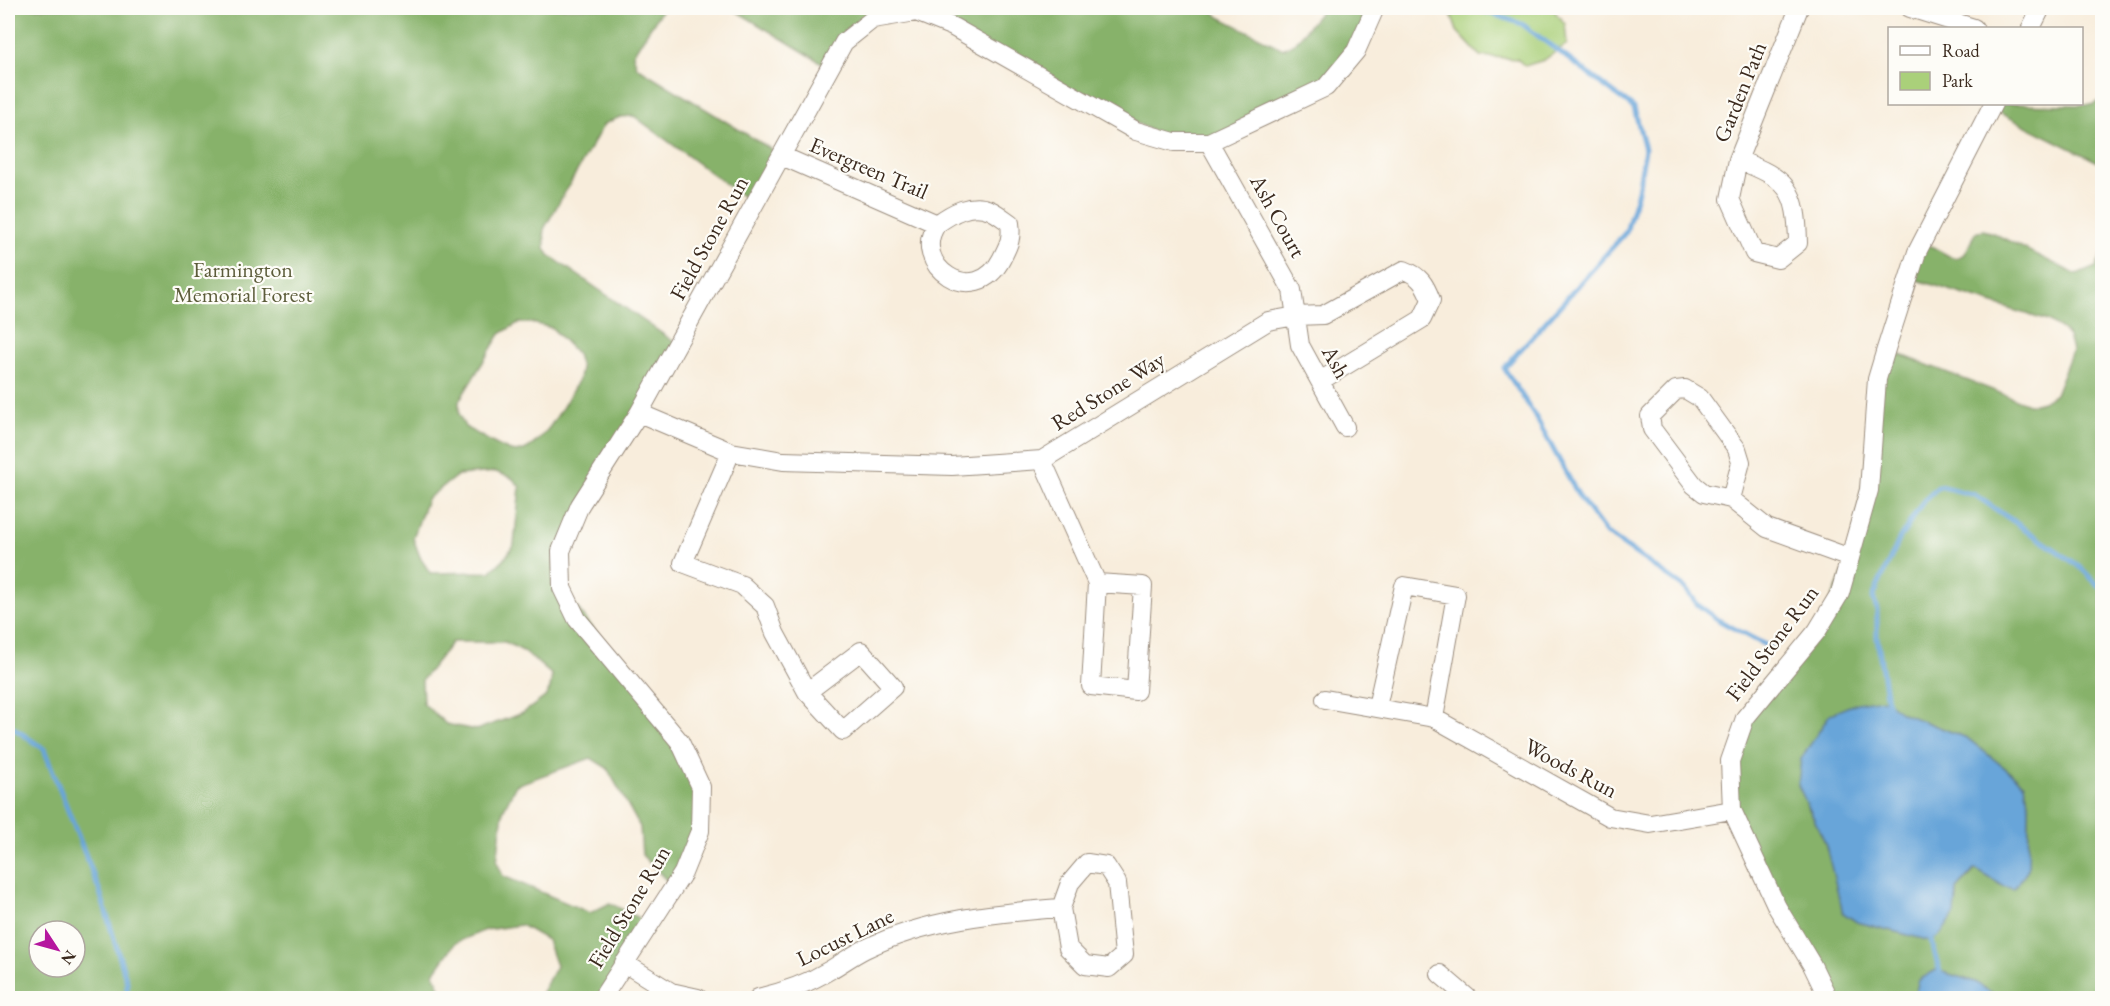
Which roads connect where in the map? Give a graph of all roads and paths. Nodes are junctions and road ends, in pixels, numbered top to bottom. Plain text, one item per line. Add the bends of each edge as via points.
1 (1375, 8) edge
2 (1799, 8) edge
3 (1910, 8) edge
4 (2041, 8) edge
5 (1971, 27) edge
6 (2032, 27) edge
7 (1992, 105) edge
8 (1209, 142) junction
9 (782, 156) junction
10 (1738, 160) junction
11 (938, 224) junction
12 (1296, 316) junction
13 (1320, 381) junction
14 (639, 413) junction
15 (1345, 427) dead end
16 (731, 452) junction
17 (1042, 460) junction
18 (1731, 499) junction
19 (1850, 558) junction
20 (1097, 583) junction
21 (807, 692) junction
22 (1325, 699) dead end
23 (1377, 707) junction
24 (1434, 718) junction
25 (1732, 810) junction
26 (1061, 908) junction
27 (624, 963) junction
28 (1440, 974) dead end
29 (602, 999) edge
30 (698, 999) edge
31 (758, 999) edge
32 (1468, 999) edge
33 (1828, 999) edge

1 - 8 street, Field Stone Run via 1356,51 1326,87
2 - 10 street, Garden Path
3 - 5 street
4 - 6 street
7 - 19 street, Field Stone Run via 1917,252 1876,379 1869,490
8 - 9 street, Field Stone Run via 1174,142 1136,131 953,27 916,12 873,19 844,42
8 - 12 street, Ash Court via 1292,290
9 - 11 street, Evergreen Trail
9 - 14 street, Field Stone Run
10 - 10 street, Garden Path via 1730,199 1754,253 1778,259 1798,243 1797,218 1788,188 1768,172
11 - 11 street, Evergreen Trail via 968,207 989,209 1010,223 1012,237 990,276 965,283 936,265 929,249
12 - 13 street, Ash via 1300,345
12 - 13 street, Red Stone Way via 1323,315 1404,270 1424,282 1431,300 1422,319
12 - 17 street, Red Stone Way via 1268,321
13 - 15 street, Ash
14 - 16 street, Red Stone Way
14 - 27 street, Field Stone Run via 580,505 561,551 562,588 577,619 680,742 701,787 700,831 682,873
16 - 17 street, Red Stone Way via 783,461 952,466
16 - 21 street via 683,563 742,585 765,606
17 - 20 street
18 - 18 street via 1704,493 1694,485 1652,429 1650,416 1676,390 1685,389 1700,398 1737,449 1741,462
18 - 19 street via 1767,528
19 - 25 street, Field Stone Run via 1840,593 1817,631 1745,718 1730,761
20 - 20 street via 1091,686 1136,691 1143,586
21 - 21 street via 843,731 893,687 861,651
22 - 23 street, Woods Run
23 - 24 street, Woods Run
23 - 24 street via 1404,586 1456,595
24 - 25 street, Woods Run via 1610,817 1650,824
25 - 33 street, Field Stone Run via 1777,908
26 - 26 street via 1068,948 1085,965 1109,968 1124,954 1118,883 1106,866 1087,862 1070,883
26 - 31 street, Locust Lane via 998,913 928,925 865,949 790,990
27 - 29 street, Field Stone Run
27 - 30 street via 671,992
28 - 32 street

